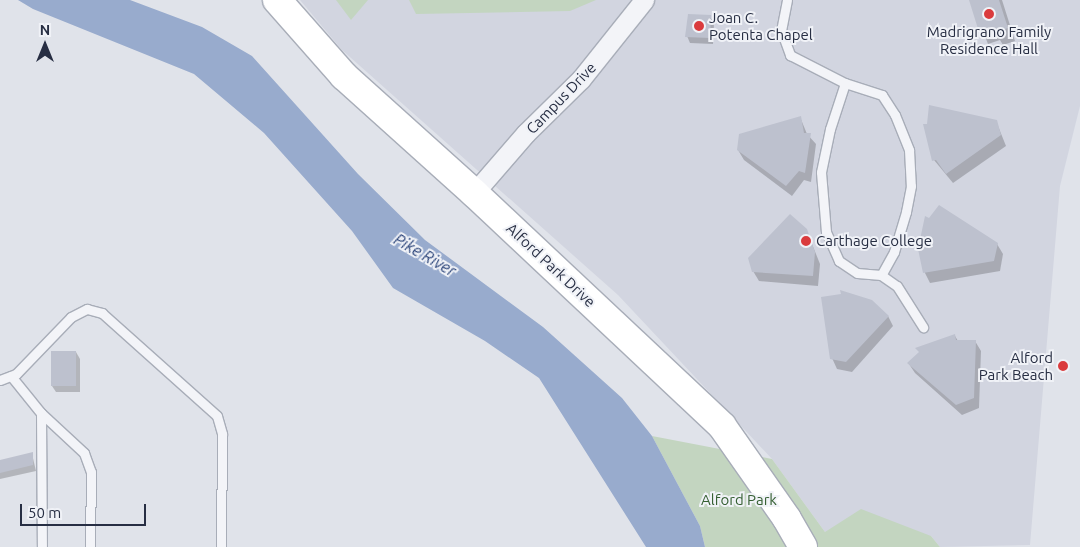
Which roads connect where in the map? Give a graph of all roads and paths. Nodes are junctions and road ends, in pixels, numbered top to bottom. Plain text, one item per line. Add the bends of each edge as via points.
1 (277, 0) edge
2 (644, 0) edge
3 (787, 0) edge
4 (845, 82) junction
5 (474, 193) junction
6 (881, 276) junction
7 (923, 327) dead end
8 (11, 376) junction
9 (0, 380) edge
10 (41, 413) junction
11 (42, 547) edge
12 (90, 547) edge
13 (221, 547) edge
14 (803, 547) edge

1 - 5 main road, Alford Park Drive via 344,76
2 - 5 street, Campus Drive via 581,79 526,133
3 - 4 lane via 781,30 790,55
4 - 6 lane via 821,172 826,232 838,261 857,273
4 - 6 lane via 882,95 895,114 909,150 911,186 906,212 894,252
5 - 14 main road, Alford Park Drive via 722,426 788,519
6 - 7 lane via 897,286
8 - 9 lane
8 - 10 lane
8 - 13 lane via 71,317 87,310 102,313 217,416 222,434
10 - 11 lane
10 - 12 lane via 84,453 91,472

